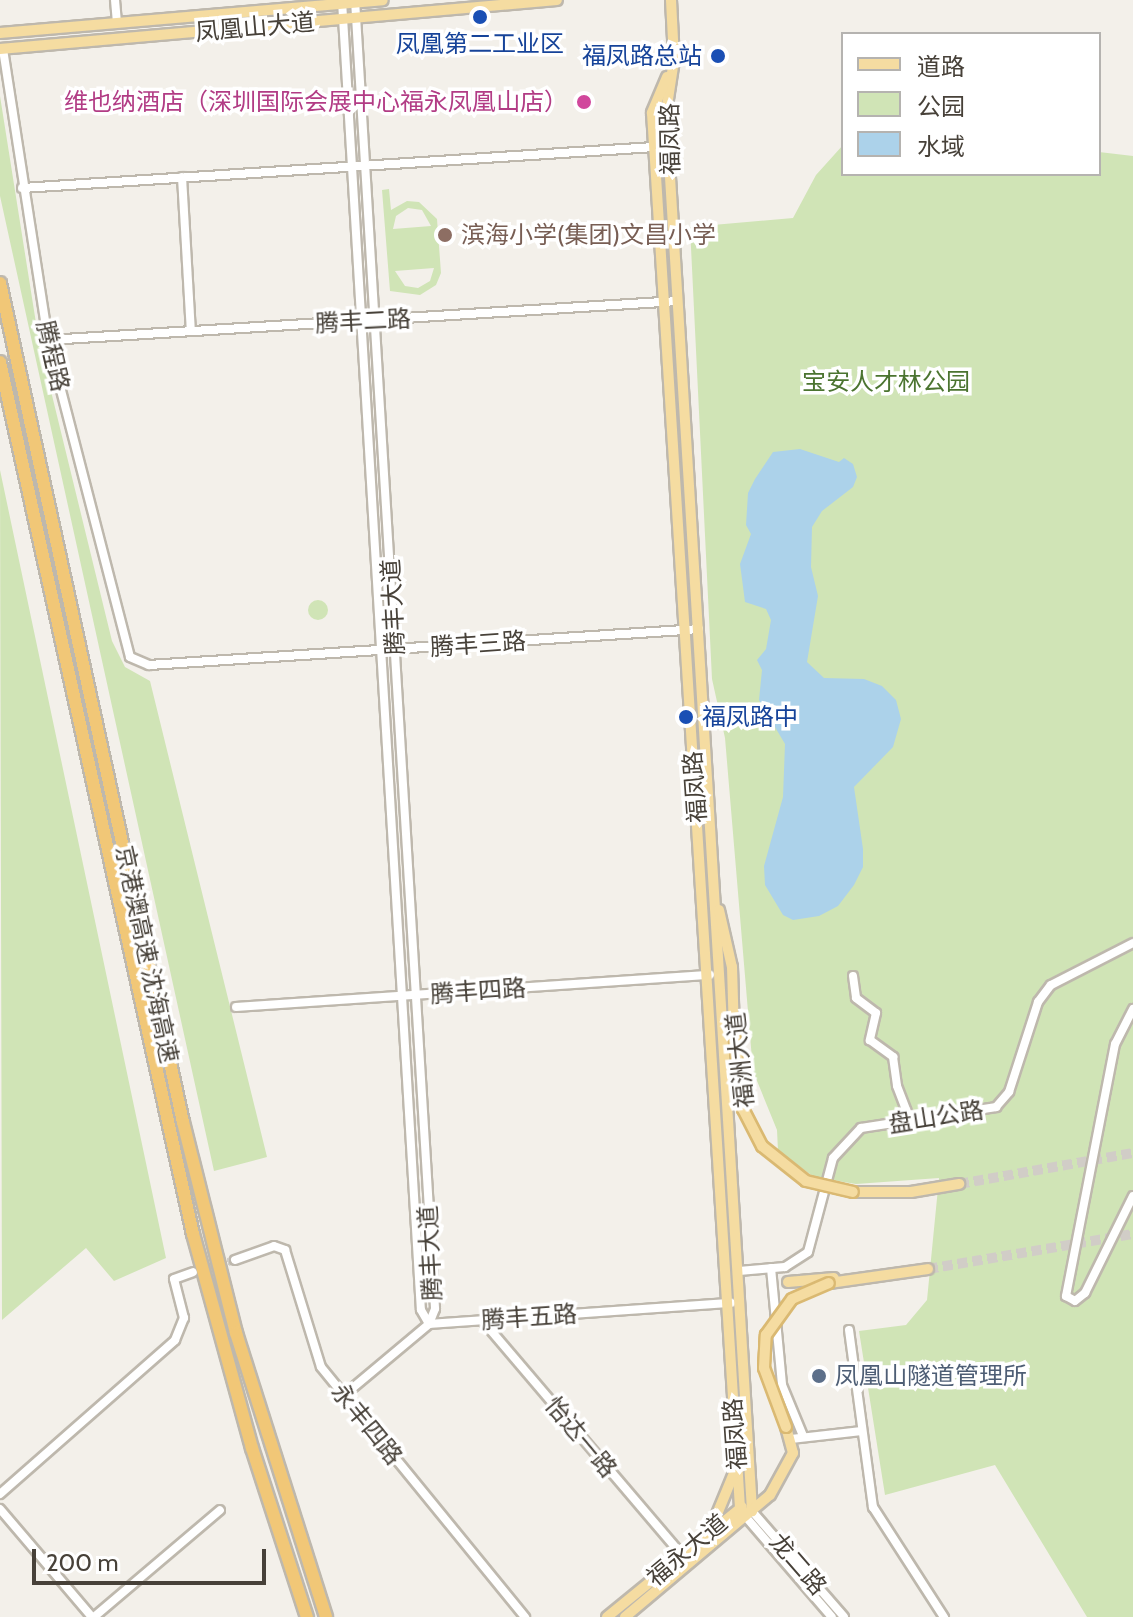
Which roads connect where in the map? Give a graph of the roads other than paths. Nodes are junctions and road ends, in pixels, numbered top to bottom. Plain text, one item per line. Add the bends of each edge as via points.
1 (115, 0) edge
2 (383, 0) edge
3 (557, 0) edge
4 (671, 0) edge
5 (356, 1) edge
6 (342, 2) edge
7 (358, 19) junction
8 (344, 20) junction
9 (117, 23) junction
10 (0, 33) edge
11 (2, 49) edge
12 (674, 60) junction
13 (654, 147) junction
14 (367, 165) junction
15 (353, 166) junction
16 (182, 177) junction
17 (22, 188) junction
18 (0, 283) edge
19 (678, 301) junction
20 (664, 302) junction
21 (376, 320) junction
22 (362, 321) junction
23 (191, 331) junction
24 (48, 340) junction
25 (0, 362) edge
26 (699, 629) junction
27 (685, 630) junction
28 (395, 649) junction
29 (381, 650) junction
30 (130, 657) joint
31 (707, 764) junction
32 (693, 765) junction
33 (716, 903) junction
34 (1133, 943) edge
35 (720, 974) junction
36 (706, 975) junction
37 (853, 976) dead end
38 (416, 995) junction
39 (402, 996) junction
40 (236, 1007) dead end
41 (1133, 1009) edge
42 (909, 1117) dead end
43 (959, 1184) tunnel mouth
44 (1133, 1196) edge
45 (235, 1260) tunnel mouth
46 (771, 1268) junction
47 (928, 1269) tunnel mouth
48 (739, 1271) junction
49 (193, 1272) dead end
50 (850, 1277) junction
51 (788, 1282) dead end
52 (741, 1303) junction
53 (727, 1304) junction
54 (482, 1320) junction
55 (429, 1324) junction
56 (849, 1330) dead end
57 (343, 1396) junction
58 (862, 1431) junction
59 (803, 1436) junction
60 (791, 1439) junction
61 (737, 1459) junction
62 (0, 1494) edge
63 (0, 1509) edge
64 (220, 1510) dead end
65 (745, 1511) junction
66 (705, 1534) junction
67 (681, 1554) junction
68 (93, 1617) edge
69 (307, 1617) edge
70 (326, 1617) edge
71 (525, 1617) edge
72 (607, 1617) edge
73 (625, 1617) edge
74 (832, 1617) edge
75 (844, 1617) edge
76 (944, 1617) edge

1 - 9 street
2 - 5 main road, 凤凰山大道
3 - 7 main road, 凤凰山大道
4 - 12 main road, 福凤路
5 - 6 main road, 凤凰山大道
5 - 7 street, 腾丰大道
6 - 8 street, 腾丰大道
6 - 9 main road, 凤凰山大道
7 - 8 main road, 凤凰山大道
7 - 14 street, 腾丰大道
8 - 11 main road, 凤凰山大道
8 - 15 street, 腾丰大道
9 - 10 main road, 凤凰山大道
11 - 17 street, 腾程路
12 - 13 main road, 福凤路 via 652,113
12 - 19 main road, 福凤路 via 666,112
13 - 14 street
13 - 20 main road, 福凤路
14 - 15 street
14 - 21 street, 腾丰大道
15 - 16 street
15 - 22 street, 腾丰大道
16 - 17 street
16 - 23 street
17 - 24 street, 腾程路
18 - 70 highway, 京港澳高速 沈海高速 via 183,1122 236,1333
19 - 20 street, 腾丰二路
19 - 26 main road, 福凤路
20 - 21 street, 腾丰二路
20 - 27 main road, 福凤路
21 - 22 street, 腾丰二路
21 - 28 street, 腾丰大道
22 - 23 street, 腾丰二路
22 - 29 street, 腾丰大道
23 - 24 street, 腾丰二路
24 - 30 street, 腾程路
25 - 69 highway, 京港澳高速 沈海高速 via 193,1234 252,1448
26 - 27 street, 腾丰三路
26 - 31 main road, 福凤路
27 - 28 street, 腾丰三路
27 - 32 main road, 福凤路
28 - 29 street, 腾丰三路
28 - 38 street, 腾丰大道
29 - 30 street, 腾丰三路 via 149,665
29 - 39 street, 腾丰大道
31 - 32 main road
31 - 33 main road, 福凤路
32 - 36 main road, 福凤路
33 - 35 main road, 福凤路
33 - 43 main road, 福洲大道, bridge via 729,945 743,1109 762,1146 806,1181 853,1192 911,1192
34 - 46 street, 盘山公路 via 1051,985 1038,1002 1009,1092 996,1107 861,1128 847,1138 833,1158 811,1247 795,1263
35 - 36 street, 腾丰四路
35 - 48 main road, 福凤路
36 - 38 street, 腾丰四路
36 - 53 main road, 福凤路
37 - 42 street via 856,998 876,1013 870,1040 893,1057
38 - 39 street, 腾丰四路
38 - 55 street, 腾丰大道 via 435,1309
39 - 40 street, 腾丰四路
39 - 55 street, 腾丰大道 via 421,1310
41 - 44 street via 1115,1044 1066,1296 1075,1301 1085,1293
45 - 57 street, 永丰四路 via 274,1246 285,1250 311,1349
46 - 48 street, 盘山公路
46 - 59 street via 780,1375
47 - 50 main road
48 - 52 main road, 福凤路
49 - 62 street via 174,1279 184,1318 175,1340
50 - 51 main road
50 - 60 main road, bridge via 792,1299 766,1335 764,1368
52 - 53 street, 腾丰五路
52 - 65 main road, 福凤路
53 - 54 street, 腾丰五路
53 - 61 main road, 福凤路
54 - 55 street, 腾丰五路
54 - 67 street, 怡达一路
55 - 57 street
56 - 58 street
57 - 71 street, 永丰四路
58 - 59 street
58 - 76 street via 877,1516
59 - 60 street
60 - 65 main road via 788,1466 770,1495
61 - 65 main road, 福凤路
61 - 66 main road via 728,1496
63 - 68 street
64 - 68 street
65 - 66 main road, 福永大道
65 - 73 main road, 福永大道
65 - 74 street, 龙二路
65 - 75 street, 龙二路
66 - 67 main road, 福永大道
67 - 72 main road, 福永大道

